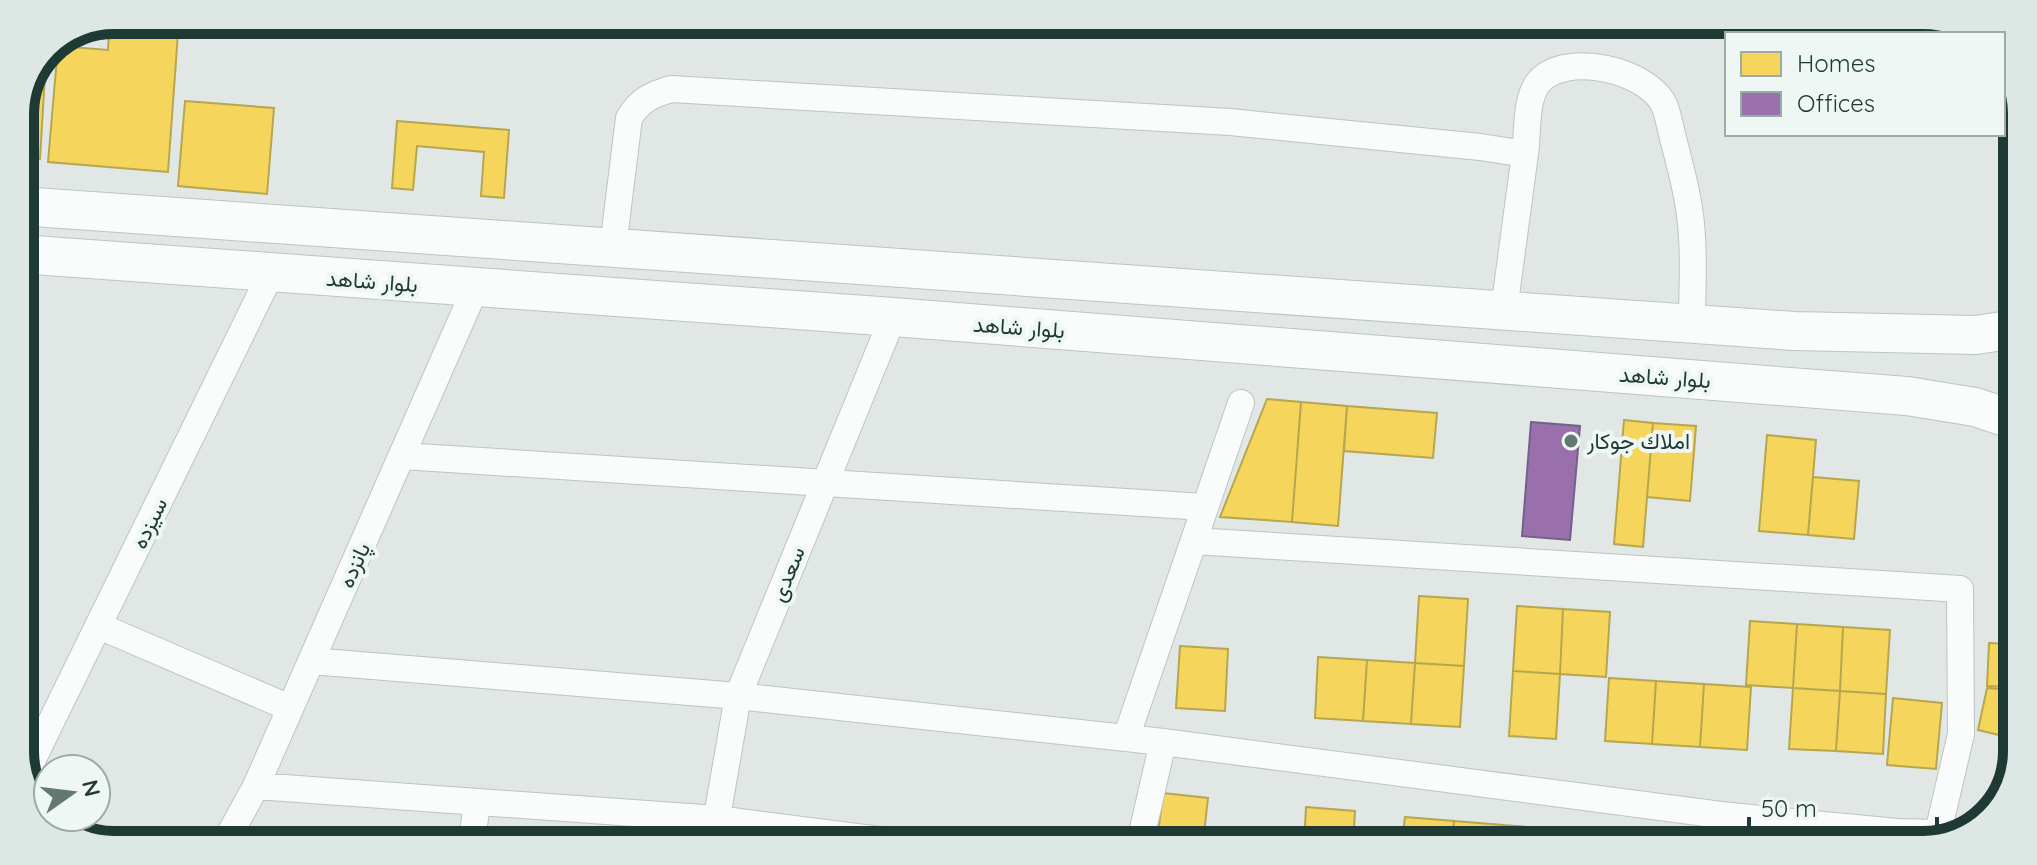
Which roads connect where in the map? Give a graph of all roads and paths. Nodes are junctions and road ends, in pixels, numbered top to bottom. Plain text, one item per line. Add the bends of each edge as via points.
1 (1525, 154) junction
2 (34, 207) edge
3 (358, 229) junction
4 (613, 247) junction
5 (34, 255) edge
6 (271, 273) junction
7 (355, 280) junction
8 (475, 289) junction
9 (1504, 310) junction
10 (893, 317) junction
11 (1692, 324) junction
12 (2003, 330) edge
13 (1794, 331) junction
14 (1790, 387) junction
15 (1241, 403) dead end
16 (2003, 416) edge
17 (402, 456) junction
18 (825, 481) junction
19 (1205, 507) junction
20 (1194, 541) junction
21 (99, 626) junction
22 (311, 661) junction
23 (738, 696) junction
24 (290, 708) junction
25 (1126, 738) junction
26 (1163, 742) junction
27 (34, 757) edge
28 (256, 786) junction
29 (477, 804) junction
30 (1721, 815) junction
31 (1938, 829) edge
32 (715, 830) edge
33 (231, 831) edge
34 (473, 831) edge
35 (1143, 831) edge
36 (1719, 831) edge
37 (1887, 831) edge

1 - 4 street via 1230,122 671,89 638,103 629,118
1 - 9 street
1 - 11 street via 1530,104 1536,85 1548,73 1610,68 1648,85 1664,104 1682,173 1692,236
2 - 3 main road
3 - 4 main road
3 - 7 main road
4 - 9 main road
5 - 6 main road, بلوار شاهد
6 - 7 main road, بلوار شاهد
6 - 21 street, سیزده
7 - 8 main road, بلوار شاهد
8 - 10 main road, بلوار شاهد
8 - 17 street, پانزده
9 - 11 main road
10 - 14 main road, بلوار شاهد
10 - 18 street, سعدی
11 - 13 main road
12 - 13 main road via 1962,335
13 - 14 main road via 1799,360
14 - 16 main road, بلوار شاهد via 1907,396
15 - 19 street
17 - 18 street
17 - 22 street, پانزده
18 - 19 street
18 - 23 street, سعدی
19 - 20 street
20 - 25 street
20 - 31 street via 1960,589 1961,734
21 - 24 street
21 - 27 street, سیزده
22 - 23 street
22 - 24 street, پانزده
23 - 25 street
23 - 32 street, سعدی
24 - 28 street, پانزده
25 - 26 street
26 - 30 street
26 - 35 street
28 - 29 street
28 - 33 street, پانزده
29 - 32 street
29 - 34 street
30 - 36 street
30 - 37 street

